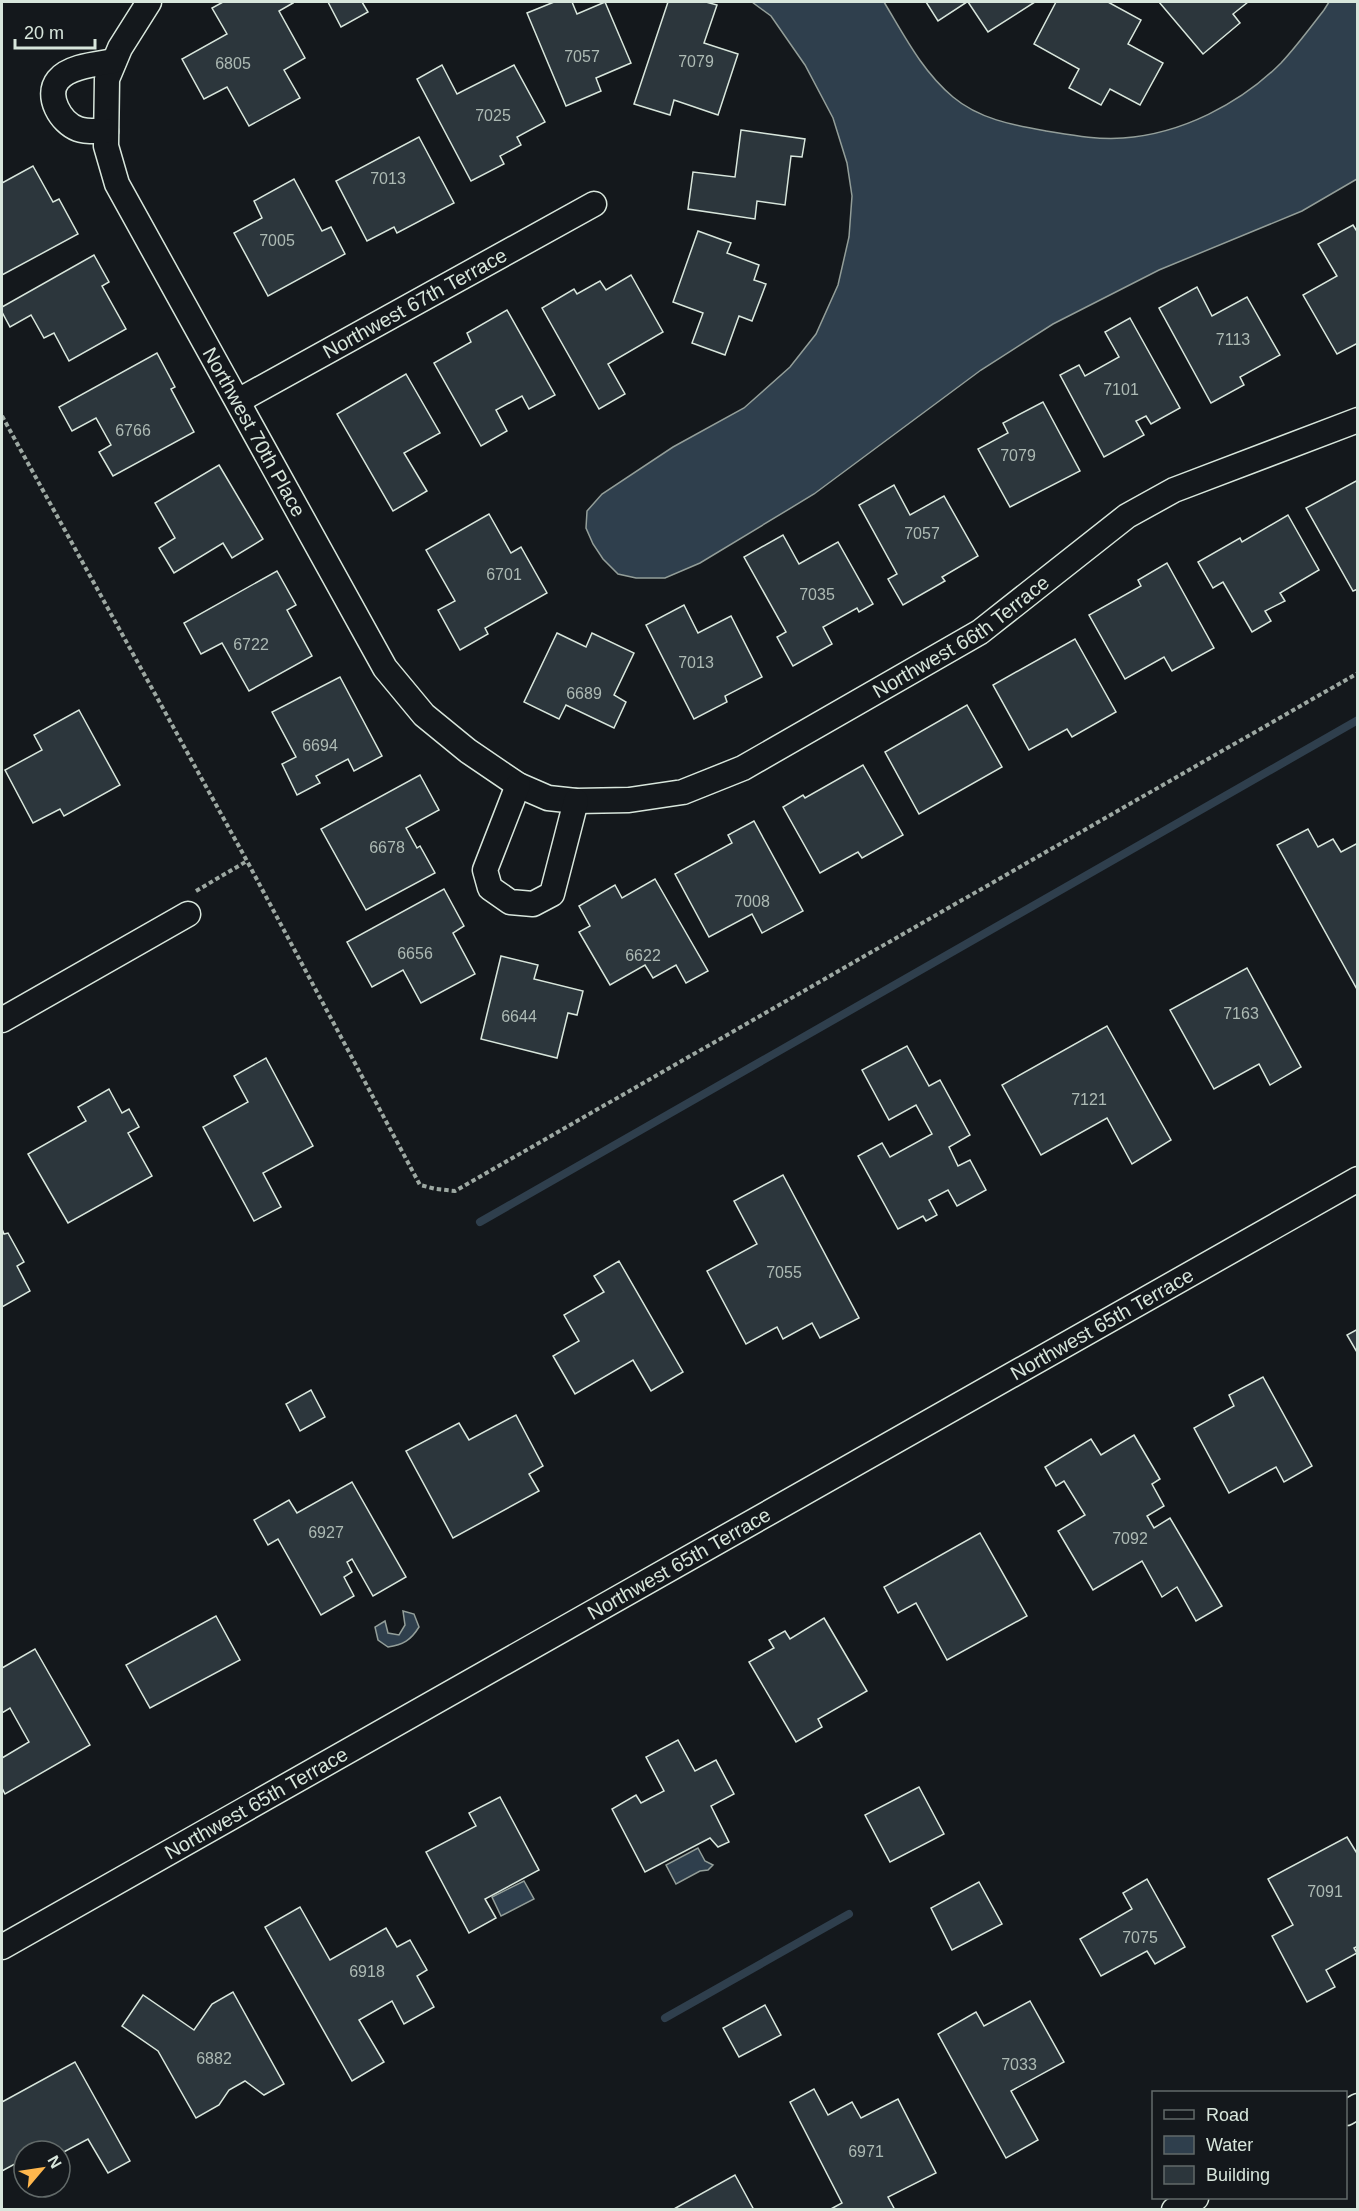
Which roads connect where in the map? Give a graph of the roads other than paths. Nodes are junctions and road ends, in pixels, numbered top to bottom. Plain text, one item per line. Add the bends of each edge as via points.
1 (148, 2) edge
2 (114, 61) junction
3 (106, 131) junction
4 (594, 204) dead end
5 (238, 401) junction
6 (1358, 420) edge
7 (519, 785) junction
8 (548, 798) joint
9 (576, 801) junction
10 (188, 914) road end
11 (2, 1020) edge
12 (1358, 1179) edge
13 (2, 1947) edge
14 (1194, 2199) edge
15 (1174, 2210) edge

1 - 2 street, Northwest 70th Place
2 - 3 street, Northwest 70th Place via 107,79
2 - 3 street via 69,73 54,88 53,101 66,121 78,129
3 - 5 street, Northwest 70th Place via 106,146 117,184
4 - 5 street, Northwest 67th Terrace
5 - 7 street, Northwest 70th Place via 385,668 423,715
6 - 9 street, Northwest 66th Terrace via 1174,490 1127,516 980,632 743,768 683,792 629,800
7 - 8 street, Northwest 70th Place
7 - 9 street via 485,870 490,888 510,902 533,904 552,894
8 - 9 street, Northwest 66th Terrace
10 - 11 street
12 - 13 street, Northwest 65th Terrace
14 - 15 street

